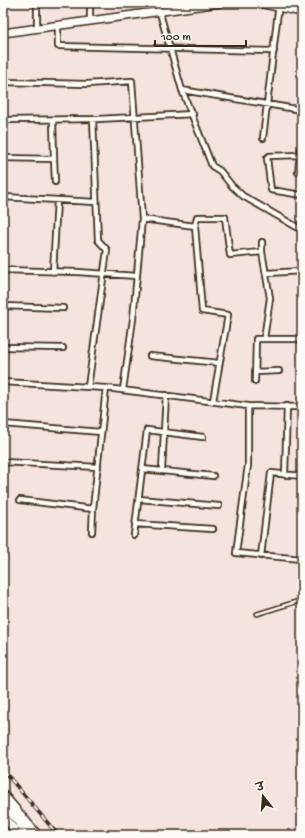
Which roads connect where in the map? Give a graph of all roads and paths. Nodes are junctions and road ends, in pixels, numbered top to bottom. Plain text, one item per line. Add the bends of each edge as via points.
1 (37, 3) edge
2 (90, 3) edge
3 (158, 3) edge
4 (220, 3) edge
5 (259, 3) edge
6 (279, 5) edge
7 (159, 12) junction
8 (302, 12) edge
9 (90, 21) junction
10 (58, 26) junction
11 (37, 29) junction
12 (3, 33) edge
13 (169, 48) junction
14 (274, 50) junction
15 (3, 82) edge
16 (182, 90) junction
17 (268, 104) junction
18 (302, 110) edge
19 (193, 114) junction
20 (134, 118) junction
21 (93, 119) junction
22 (3, 120) edge
23 (53, 120) junction
24 (263, 138) dead end
25 (302, 142) edge
26 (300, 155) junction
27 (3, 158) edge
28 (54, 159) junction
29 (298, 172) dead end
30 (55, 182) dead end
31 (302, 195) edge
32 (3, 197) edge
33 (57, 200) junction
34 (96, 202) junction
35 (142, 219) junction
36 (196, 226) junction
37 (302, 230) edge
38 (262, 242) dead end
39 (262, 252) junction
40 (3, 270) edge
41 (302, 271) edge
42 (53, 272) junction
43 (267, 273) junction
44 (102, 274) junction
45 (137, 276) junction
46 (3, 306) edge
47 (63, 308) dead end
48 (264, 339) junction
49 (302, 339) edge
50 (3, 346) edge
51 (63, 348) dead end
52 (150, 356) dead end
53 (219, 363) junction
54 (279, 371) dead end
55 (255, 372) junction
56 (255, 381) dead end
57 (3, 382) edge
58 (88, 387) junction
59 (106, 388) junction
60 (123, 390) junction
61 (166, 395) junction
62 (213, 401) junction
63 (248, 406) junction
64 (287, 406) junction
65 (302, 406) edge
66 (3, 424) edge
67 (101, 432) junction
68 (165, 432) junction
69 (203, 437) dead end
70 (3, 462) edge
71 (98, 467) junction
72 (142, 469) junction
73 (162, 470) junction
74 (285, 475) junction
75 (213, 476) dead end
76 (302, 476) edge
77 (139, 499) junction
78 (20, 500) dead end
79 (219, 506) dead end
80 (93, 509) junction
81 (135, 524) junction
82 (213, 529) dead end
83 (92, 532) dead end
84 (134, 536) dead end
85 (261, 556) junction
86 (302, 559) edge
87 (302, 600) edge
88 (257, 614) dead end
89 (3, 794) edge
90 (3, 804) edge
91 (3, 816) edge
92 (19, 835) edge
93 (29, 835) edge
94 (38, 835) edge

1 - 11 street
2 - 9 street
3 - 7 street
4 - 7 street
5 - 6 street
6 - 8 street
6 - 14 street
7 - 9 street
7 - 13 street
9 - 10 street
10 - 11 street
10 - 13 street via 58,46
11 - 12 street
13 - 14 street
13 - 16 street
14 - 17 street
15 - 20 street via 87,84 132,81
16 - 17 street
16 - 19 street
17 - 18 street
17 - 24 street
19 - 20 street
19 - 37 street via 212,166 243,196
20 - 21 street
20 - 35 street
21 - 23 street
21 - 34 street
22 - 23 street
23 - 28 street
25 - 26 street
26 - 29 street
26 - 31 street via 267,158 271,190
27 - 28 street
28 - 30 street
32 - 33 street
33 - 34 street
33 - 42 street
34 - 44 street via 98,240 106,250
35 - 36 street
35 - 45 street
36 - 39 street via 197,217 225,217 230,255
36 - 53 street via 202,312 228,315
38 - 39 street
39 - 43 street
40 - 42 street
41 - 43 street
42 - 44 street
43 - 48 street via 270,298
44 - 45 street
44 - 58 street
45 - 60 street
46 - 47 street
48 - 49 street
48 - 55 street via 256,339
50 - 51 street
52 - 53 street
53 - 62 street
54 - 55 street
55 - 56 street
57 - 58 street
58 - 59 street
59 - 60 street
59 - 67 street
60 - 61 street
61 - 62 street
61 - 68 street
62 - 63 street
63 - 64 street
63 - 85 street via 248,465 236,553
64 - 65 street
64 - 74 street
66 - 67 street
67 - 71 street
68 - 69 street
68 - 72 street via 147,430
68 - 73 street
70 - 71 street
71 - 80 street
72 - 73 street
72 - 77 street
73 - 75 street
74 - 76 street
74 - 85 street via 271,473
77 - 79 street
77 - 81 street
78 - 80 street
80 - 83 street
81 - 82 street
81 - 84 street
85 - 86 street
87 - 88 lane
89 - 94 street
90 - 93 street
91 - 92 street

